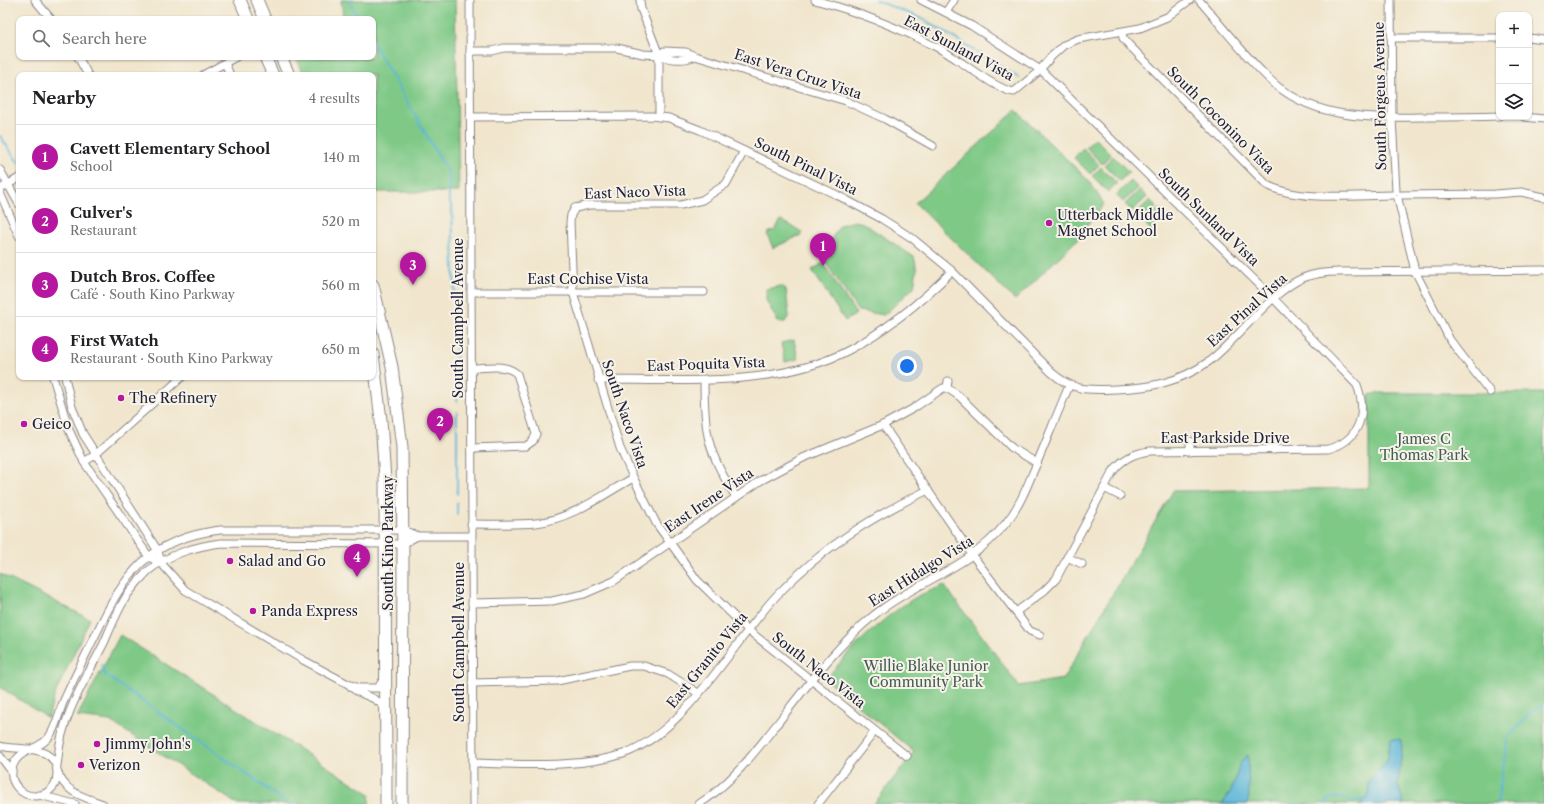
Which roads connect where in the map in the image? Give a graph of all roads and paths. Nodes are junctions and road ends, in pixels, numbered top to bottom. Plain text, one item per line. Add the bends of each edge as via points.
1 (35, 0) edge
2 (240, 0) edge
3 (257, 0) edge
4 (470, 0) edge
5 (640, 0) edge
6 (815, 0) edge
7 (921, 0) edge
8 (954, 0) edge
9 (1190, 0) edge
10 (1200, 0) edge
11 (1391, 0) edge
12 (946, 12) junction
13 (48, 16) edge
14 (247, 16) edge
15 (264, 16) edge
16 (1122, 32) junction
17 (1391, 38) junction
18 (1496, 38) edge
19 (470, 51) junction
20 (659, 55) junction
21 (80, 60) edge
22 (230, 60) edge
23 (266, 60) edge
24 (282, 60) edge
25 (225, 63) junction
26 (1041, 71) junction
27 (86, 72) edge
28 (208, 72) edge
29 (229, 72) edge
30 (272, 72) edge
31 (288, 72) edge
32 (1496, 116) edge
33 (470, 117) junction
34 (659, 117) junction
35 (1392, 118) junction
36 (1532, 118) edge
37 (1544, 119) edge
38 (933, 146) dead end
39 (744, 151) junction
40 (0, 170) edge
41 (16, 180) edge
42 (9, 184) junction
43 (0, 189) edge
44 (0, 193) edge
45 (1397, 195) junction
46 (1544, 197) edge
47 (16, 198) edge
48 (572, 205) joint
49 (16, 229) edge
50 (1544, 270) edge
51 (952, 271) junction
52 (1415, 271) junction
53 (471, 292) junction
54 (573, 292) junction
55 (704, 292) dead end
56 (376, 298) edge
57 (1274, 299) junction
58 (472, 368) junction
59 (376, 376) edge
60 (704, 379) junction
61 (54, 380) edge
62 (66, 380) edge
63 (179, 380) edge
64 (598, 380) junction
65 (1069, 386) junction
66 (1490, 392) dead end
67 (884, 425) junction
68 (1356, 429) joint
69 (1190, 441) dead end
70 (1273, 441) dead end
71 (472, 448) junction
72 (1274, 450) junction
73 (1190, 451) junction
74 (96, 455) junction
75 (84, 462) junction
76 (1037, 463) junction
77 (633, 478) junction
78 (1104, 488) junction
79 (928, 490) junction
80 (1120, 496) dead end
81 (736, 497) junction
82 (471, 524) junction
83 (385, 530) junction
84 (403, 530) junction
85 (417, 536) junction
86 (471, 536) junction
87 (670, 543) junction
88 (385, 544) junction
89 (403, 544) junction
90 (158, 551) junction
91 (973, 556) junction
92 (149, 557) junction
93 (1067, 557) junction
94 (160, 563) junction
95 (1082, 564) dead end
96 (472, 603) junction
97 (1016, 612) junction
98 (748, 630) junction
99 (1040, 635) dead end
100 (386, 676) junction
101 (812, 680) junction
102 (472, 683) junction
103 (348, 684) junction
104 (698, 694) junction
105 (386, 710) junction
106 (875, 731) junction
107 (0, 746) edge
108 (30, 751) junction
109 (0, 756) edge
110 (907, 756) dead end
111 (472, 763) junction
112 (57, 769) junction
113 (12, 772) junction
114 (386, 783) junction
115 (402, 784) junction
116 (39, 795) junction
117 (75, 804) edge
118 (104, 804) edge
119 (386, 804) edge
120 (402, 804) edge
121 (473, 804) edge
122 (698, 804) edge
123 (818, 804) edge

1 - 13 street
2 - 14 main road
3 - 15 main road
4 - 19 street, South Campbell Avenue
5 - 20 street via 641,10
6 - 26 street, East Sunland Vista via 866,16 941,49 1008,91 1014,92
7 - 12 street, East Sunland Vista
8 - 12 street
9 - 16 street via 1159,22
10 - 35 street via 1262,71 1294,96 1334,113
11 - 17 street, South Forgeus Avenue
12 - 26 street, East Sunland Vista via 978,29
16 - 26 street via 1071,42 1056,52
16 - 45 street, South Coconino Vista via 1129,45 1266,185 1297,195
17 - 18 street
17 - 35 street, South Forgeus Avenue
19 - 20 street, East Vera Cruz Vista via 504,48 618,48
19 - 33 street, South Campbell Avenue
20 - 34 street
20 - 38 street, East Vera Cruz Vista via 664,51 686,52 846,101
21 - 27 street
22 - 25 street
23 - 30 main road
24 - 31 main road
25 - 28 street
25 - 29 street
26 - 57 street, South Sunland Vista
32 - 35 street
33 - 34 street, South Pinal Vista
33 - 53 street, South Campbell Avenue
34 - 39 street, South Pinal Vista via 669,118 700,130
35 - 45 street, South Forgeus Avenue
36 - 37 street
39 - 48 street, East Naco Vista via 726,184 696,202 681,205
39 - 51 street, South Pinal Vista via 882,219 912,238
40 - 42 street
41 - 42 street
42 - 43 street
42 - 47 street
44 - 49 street
45 - 46 street, South Coconino Vista via 1521,192
45 - 52 street, South Forgeus Avenue
48 - 54 street, South Naco Vista via 570,222
50 - 52 street, East Pinal Vista
51 - 60 street, East Poquita Vista via 911,310 843,353 797,369 762,376
51 - 65 street, South Pinal Vista via 1051,372
52 - 57 street, East Pinal Vista via 1325,272 1293,283
52 - 66 street, South Forgeus Avenue via 1450,340
53 - 54 street, East Cochise Vista
53 - 58 street, South Campbell Avenue
54 - 55 street, East Cochise Vista
54 - 64 street, South Naco Vista
56 - 84 main road, South Kino Parkway via 387,340 398,409 402,447
57 - 65 street, East Pinal Vista via 1218,354 1180,378 1156,386 1131,389 1096,390
57 - 68 street, South Sunland Vista via 1357,386 1362,416
58 - 71 street, South Campbell Avenue
58 - 71 street via 506,368 516,374 536,438 536,444 522,447
59 - 83 main road, South Kino Parkway via 382,420
60 - 64 street, East Poquita Vista
60 - 81 street via 707,436 717,464
61 - 75 street via 69,430
62 - 74 street via 72,407 83,434
63 - 74 street
64 - 77 street, South Naco Vista via 616,437
65 - 76 street, East Hidalgo Vista
67 - 76 street, East Irene Vista via 948,385 1012,448
67 - 79 street
67 - 81 street, East Irene Vista via 803,458
68 - 72 street, East Parkside Drive via 1345,442 1328,449
69 - 73 street
70 - 72 street
71 - 82 street, South Campbell Avenue
72 - 73 street, East Parkside Drive
73 - 78 street, East Parkside Drive via 1150,451 1130,456 1116,467
74 - 75 street
74 - 90 street
75 - 92 street
76 - 91 street, East Hidalgo Vista via 1014,513 988,544
77 - 82 street via 560,517 537,523
77 - 87 street, South Naco Vista via 656,523
78 - 80 street
78 - 93 street, East Parkside Drive
79 - 91 street
79 - 98 street, East Granito Vista via 886,510 822,553 776,596
81 - 87 street, East Irene Vista
82 - 86 street, South Campbell Avenue
83 - 84 street
83 - 88 main road, South Kino Parkway
83 - 90 street via 220,530 192,535
84 - 85 street
84 - 89 main road, South Kino Parkway
85 - 86 street
85 - 89 street
86 - 96 street, South Campbell Avenue
87 - 96 street, East Irene Vista via 614,581 570,598 532,603
87 - 98 street, South Naco Vista via 697,580
88 - 89 street
88 - 94 street via 221,543 196,548
88 - 100 main road, South Kino Parkway
89 - 115 main road, South Kino Parkway
90 - 92 street
90 - 94 street
91 - 97 street
91 - 101 street, East Hidalgo Vista via 910,591 873,616 838,648
92 - 94 street
92 - 108 street via 129,574 117,592 64,700 50,736
93 - 95 street
93 - 97 street, East Parkside Drive via 1053,582
94 - 103 street via 185,590
94 - 112 street via 149,571 128,595 117,616 68,717
96 - 102 street, South Campbell Avenue
97 - 99 street via 1030,631
98 - 101 street, South Naco Vista
98 - 104 street, East Granito Vista
100 - 103 street via 378,688 359,688
100 - 105 main road, South Kino Parkway
101 - 106 street, South Naco Vista
101 - 122 street, East Hidalgo Vista via 744,765 719,789
102 - 104 street via 557,681 630,666 644,666 668,674
102 - 111 street, South Campbell Avenue
103 - 105 street via 360,694 379,701
104 - 111 street, East Granito Vista via 675,720 649,740 624,753 593,761
105 - 114 main road, South Kino Parkway
106 - 110 street, South Naco Vista
106 - 123 street
107 - 108 street
108 - 112 street via 42,751 47,754
108 - 113 street via 18,756
109 - 113 street
111 - 121 street, South Campbell Avenue
112 - 116 street via 57,779 52,788
112 - 118 street via 69,790
113 - 116 street via 14,784 20,791 29,795
114 - 115 main road
114 - 119 main road, South Kino Parkway
115 - 120 main road, South Kino Parkway
116 - 117 street

